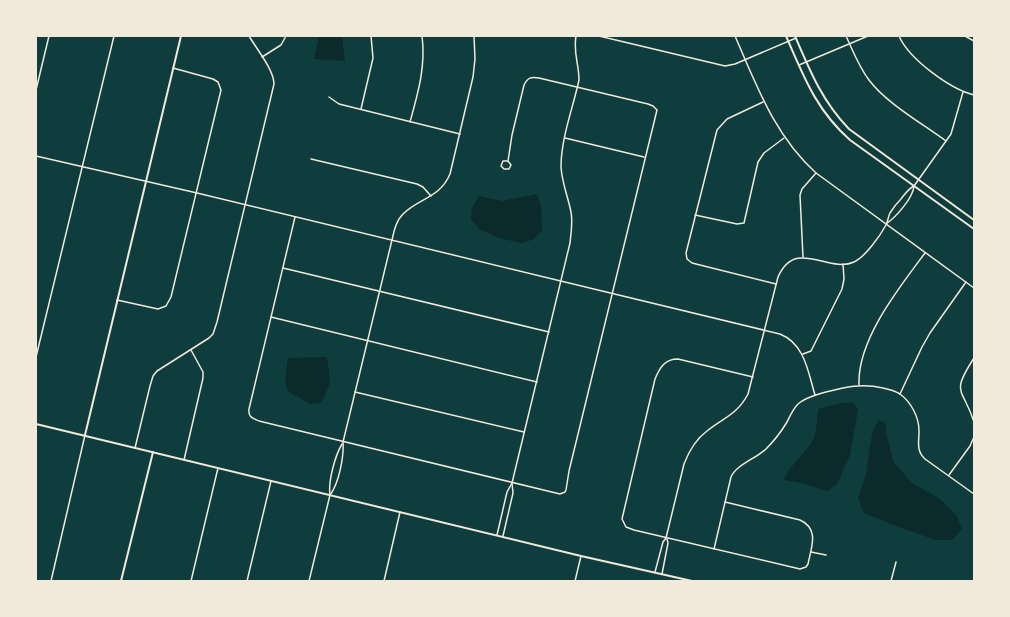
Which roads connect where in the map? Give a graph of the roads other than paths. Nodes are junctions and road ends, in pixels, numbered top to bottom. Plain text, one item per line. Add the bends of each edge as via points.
1 (49, 36) edge
2 (114, 36) edge
3 (181, 36) edge
4 (249, 36) edge
5 (286, 36) edge
6 (371, 36) edge
7 (422, 36) edge
8 (474, 36) edge
9 (576, 36) edge
10 (600, 36) edge
11 (735, 36) edge
12 (786, 36) edge
13 (846, 36) edge
14 (868, 36) edge
15 (899, 36) edge
16 (965, 36) edge
17 (795, 37) edge
18 (788, 41) junction
19 (974, 41) edge
20 (850, 44) junction
21 (262, 57) junction
22 (745, 60) junction
23 (806, 62) junction
24 (799, 65) junction
25 (173, 68) junction
26 (36, 72) edge
27 (40, 73) junction
28 (577, 88) junction
29 (36, 90) edge
30 (963, 92) junction
31 (974, 95) edge
32 (329, 97) dead end
33 (763, 102) junction
34 (361, 110) junction
35 (410, 122) junction
36 (460, 134) junction
37 (565, 138) junction
38 (784, 138) junction
39 (946, 141) junction
40 (36, 156) edge
41 (644, 157) junction
42 (311, 159) dead end
43 (508, 161) junction
44 (83, 166) junction
45 (816, 173) junction
46 (918, 180) junction
47 (146, 181) junction
48 (914, 186) junction
49 (196, 193) junction
50 (431, 196) junction
51 (246, 205) junction
52 (695, 215) junction
53 (295, 217) junction
54 (974, 220) edge
55 (886, 224) junction
56 (974, 229) edge
57 (392, 240) junction
58 (925, 253) junction
59 (803, 257) junction
60 (843, 264) junction
61 (283, 268) junction
62 (561, 281) junction
63 (966, 282) junction
64 (776, 284) junction
65 (974, 288) edge
66 (380, 290) junction
67 (612, 294) junction
68 (117, 300) junction
69 (271, 317) junction
70 (765, 330) junction
71 (549, 332) junction
72 (368, 341) junction
73 (191, 350) junction
74 (803, 354) junction
75 (37, 356) edge
76 (974, 358) edge
77 (753, 377) junction
78 (536, 382) junction
79 (859, 385) junction
80 (355, 392) junction
81 (900, 394) junction
82 (815, 395) junction
83 (974, 422) edge
84 (36, 424) edge
85 (524, 432) junction
86 (85, 436) junction
87 (974, 437) edge
88 (343, 442) junction
89 (135, 448) junction
90 (153, 452) junction
91 (184, 460) junction
92 (218, 468) junction
93 (949, 476) junction
94 (271, 481) junction
95 (512, 483) junction
96 (974, 494) edge
97 (330, 495) junction
98 (725, 502) junction
99 (400, 512) junction
100 (497, 535) junction
101 (503, 536) junction
102 (666, 538) junction
103 (714, 549) junction
104 (811, 552) junction
105 (826, 555) dead end
106 (581, 556) junction
107 (896, 562) dead end
108 (655, 572) junction
109 (662, 574) junction
110 (52, 581) edge
111 (121, 581) edge
112 (191, 581) edge
113 (247, 581) edge
114 (310, 581) edge
115 (384, 581) edge
116 (575, 581) edge
117 (692, 581) edge
118 (891, 581) edge

1 - 27 street
2 - 44 street
3 - 25 street
4 - 21 street
5 - 21 street via 281,45
6 - 34 street via 373,58
7 - 35 street via 423,70
8 - 36 street via 473,77
9 - 28 street via 575,54 579,72
10 - 22 street via 721,66
11 - 22 street
12 - 18 street
13 - 20 street
14 - 20 street
15 - 30 street via 916,60
16 - 19 street
17 - 18 street
17 - 23 street
18 - 22 street
18 - 24 street
20 - 23 street
20 - 39 street via 862,70 877,89
21 - 51 street via 274,84
22 - 33 street
23 - 24 street
23 - 46 street via 823,96 845,124
24 - 48 street via 814,97 835,126 850,140
25 - 47 street
25 - 49 street via 213,79 218,82 220,88 220,97
26 - 27 street
27 - 29 street
28 - 37 street
28 - 41 street via 656,108
28 - 43 street via 539,78 528,78 524,85
30 - 31 street
30 - 39 street via 953,127
32 - 34 street via 339,104
33 - 38 street
33 - 52 street via 727,119 717,130
34 - 35 street
35 - 36 street
36 - 50 street via 449,177
37 - 41 street
37 - 62 street via 562,173 572,225
38 - 45 street
38 - 52 street via 764,153 758,162 744,223 737,224
39 - 46 street
40 - 44 street
41 - 67 street
42 - 50 street via 416,184 423,187
43 - 43 street via 502,163 504,170 511,167
44 - 47 street
44 - 75 street
45 - 55 street
45 - 59 street via 800,195
46 - 48 street
46 - 54 street
47 - 49 street
47 - 68 street
48 - 55 street via 895,217
48 - 55 street via 908,189
48 - 56 street
49 - 51 street
49 - 68 street via 172,297 168,304 158,309
50 - 57 street via 403,215 397,223
51 - 53 street
51 - 73 street via 215,329 209,338
52 - 64 street via 686,253 692,264
53 - 57 street
53 - 61 street
55 - 58 street
55 - 60 street via 863,255 853,262
57 - 62 street
57 - 66 street
58 - 63 street
58 - 79 street via 876,327 862,358
59 - 60 street
59 - 64 street via 785,266
60 - 74 street via 842,289 811,351
61 - 66 street
61 - 69 street
62 - 67 street
62 - 71 street
63 - 65 street
63 - 81 street via 926,340
64 - 70 street
66 - 71 street
66 - 72 street
67 - 70 street
67 - 95 street via 566,490 560,494
68 - 86 street
69 - 72 street
69 - 88 street via 248,413 250,417 259,422
70 - 74 street via 790,340
70 - 77 street
71 - 78 street
72 - 78 street
72 - 80 street
73 - 89 street via 154,376
73 - 91 street via 201,367 203,378
74 - 82 street
76 - 83 street via 960,386
77 - 102 street via 743,402 729,416 703,434 690,450 684,464
77 - 102 street via 678,359 665,362 661,366 622,518 626,527
78 - 85 street
79 - 81 street via 876,386
79 - 82 street
80 - 85 street
80 - 88 street
81 - 93 street via 912,406 916,417 919,429 918,448 921,454
82 - 98 street via 794,408 770,444 755,458 734,471
84 - 86 street
85 - 95 street
86 - 89 street
86 - 110 street
87 - 93 street
88 - 95 street
88 - 97 street via 338,451 329,488
88 - 97 street via 335,489
89 - 90 street
90 - 91 street
90 - 111 street
91 - 92 street
92 - 94 street
92 - 112 street
93 - 96 street
94 - 97 street
94 - 113 street
95 - 100 street via 507,492
95 - 101 street via 513,493
97 - 99 street
97 - 114 street
98 - 103 street
98 - 104 street via 800,520 811,530
99 - 100 street
99 - 115 street
100 - 101 street
101 - 106 street
102 - 103 street
102 - 108 street
102 - 109 street via 668,543
103 - 104 street via 800,570 808,564
104 - 105 street
106 - 108 street
106 - 116 street
107 - 118 street
108 - 109 street
109 - 117 street

